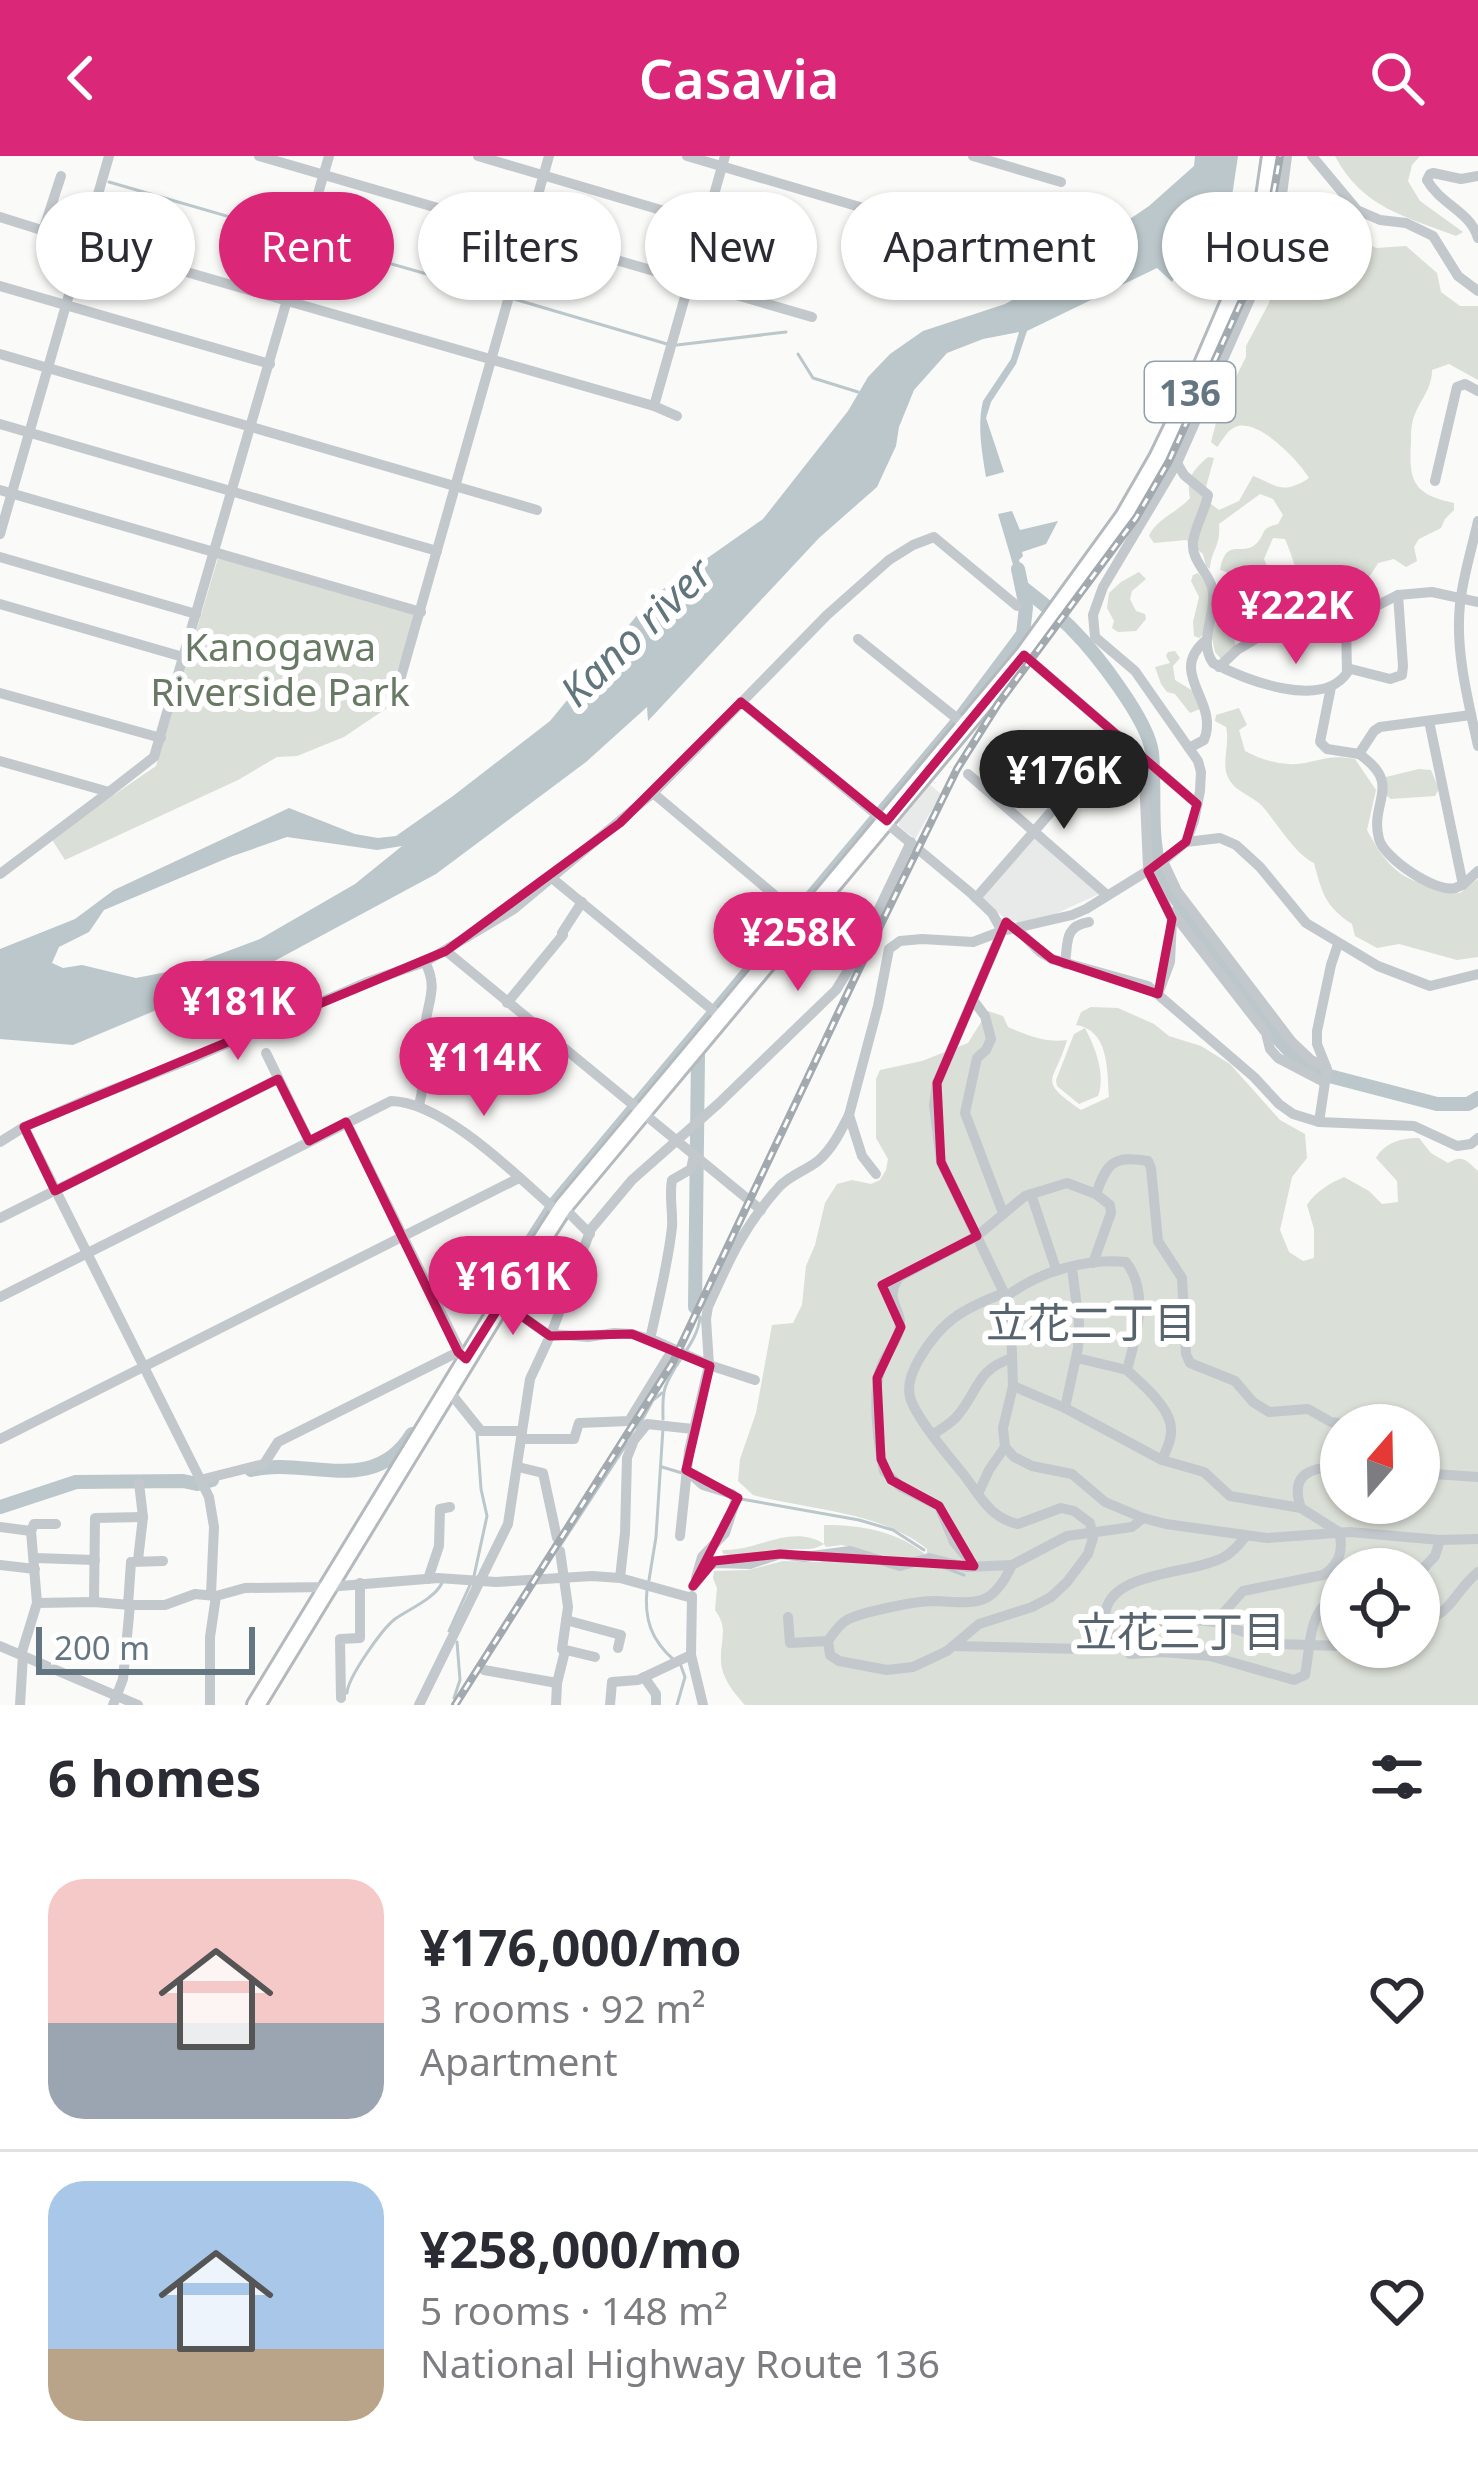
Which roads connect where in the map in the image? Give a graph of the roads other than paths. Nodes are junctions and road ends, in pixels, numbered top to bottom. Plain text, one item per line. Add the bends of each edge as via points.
1 (109, 156) edge
2 (259, 156) edge
3 (329, 156) edge
4 (478, 156) edge
5 (549, 156) edge
6 (687, 156) edge
7 (973, 156) edge
8 (1271, 156) edge
9 (1287, 156) edge
10 (1312, 156) edge
11 (723, 161) edge
12 (323, 175) junction
13 (544, 175) junction
14 (61, 176) dead end
15 (1478, 176) edge
16 (1060, 182) dead end
17 (56, 192) edge
18 (98, 192) edge
19 (539, 192) edge
20 (714, 192) edge
21 (841, 198) edge
22 (418, 202) edge
23 (645, 205) edge
24 (0, 218) edge
25 (36, 229) edge
26 (1478, 238) edge
27 (195, 275) edge
28 (0, 286) edge
29 (1478, 291) edge
30 (66, 300) edge
31 (508, 300) edge
32 (684, 300) edge
33 (754, 300) edge
34 (287, 301) junction
35 (65, 305) junction
36 (812, 317) dead end
37 (0, 353) edge
38 (490, 360) junction
39 (270, 364) junction
40 (46, 367) junction
41 (1478, 391) edge
42 (654, 406) junction
43 (677, 416) dead end
44 (0, 424) edge
45 (251, 427) junction
46 (28, 432) junction
47 (1177, 464) junction
48 (1436, 481) dead end
49 (455, 486) junction
50 (232, 490) junction
51 (6, 492) edge
52 (538, 510) dead end
53 (1478, 520) edge
54 (0, 534) edge
55 (437, 550) junction
56 (214, 552) junction
57 (0, 557) edge
58 (1399, 595) junction
59 (1460, 598) junction
60 (1478, 602) edge
61 (0, 604) edge
62 (1017, 606) dead end
63 (421, 612) junction
64 (196, 614) junction
65 (1346, 623) junction
66 (858, 639) dead end
67 (1205, 641) junction
68 (1024, 655) junction
69 (183, 657) junction
70 (1220, 667) junction
71 (1347, 668) junction
72 (1331, 687) junction
73 (0, 693) edge
74 (395, 698) dead end
75 (741, 702) junction
76 (1471, 716) junction
77 (1429, 721) junction
78 (965, 725) junction
79 (1118, 735) junction
80 (1477, 737) edge
81 (161, 738) junction
82 (1190, 748) junction
83 (1359, 754) junction
84 (1141, 757) junction
85 (0, 761) edge
86 (968, 774) dead end
87 (109, 792) junction
88 (653, 793) junction
89 (1197, 804) junction
90 (881, 817) junction
91 (1034, 832) junction
92 (911, 842) junction
93 (1186, 842) junction
94 (1156, 865) junction
95 (1478, 871) edge
96 (0, 874) edge
97 (553, 879) junction
98 (1463, 884) junction
99 (1107, 896) junction
100 (976, 898) junction
101 (581, 902) junction
102 (1170, 910) junction
103 (803, 919) junction
104 (1089, 922) dead end
105 (1017, 929) junction
106 (1002, 931) junction
107 (1339, 944) junction
108 (446, 951) junction
109 (425, 962) junction
110 (1065, 964) junction
111 (1478, 974) edge
112 (1158, 994) junction
113 (973, 1000) junction
114 (507, 1004) junction
115 (721, 1016) junction
116 (266, 1053) dead end
117 (1326, 1075) junction
118 (278, 1079) junction
119 (419, 1106) junction
120 (640, 1112) junction
121 (849, 1114) junction
122 (346, 1122) junction
123 (1318, 1122) junction
124 (24, 1126) junction
125 (1478, 1138) edge
126 (308, 1141) junction
127 (675, 1141) junction
128 (0, 1142) edge
129 (694, 1155) junction
130 (875, 1174) dead end
131 (519, 1178) junction
132 (55, 1191) junction
133 (1031, 1194) junction
134 (1096, 1194) junction
135 (561, 1209) junction
136 (761, 1210) junction
137 (1003, 1213) junction
138 (0, 1218) edge
139 (590, 1234) junction
140 (977, 1236) junction
141 (401, 1238) junction
142 (87, 1253) junction
143 (1093, 1264) junction
144 (1072, 1268) junction
145 (1056, 1269) junction
146 (1005, 1295) junction
147 (0, 1298) edge
148 (502, 1302) junction
149 (551, 1335) junction
150 (650, 1339) junction
151 (673, 1349) junction
152 (462, 1356) junction
153 (1012, 1358) junction
154 (1077, 1358) junction
155 (709, 1365) junction
156 (144, 1366) junction
157 (1127, 1370) junction
158 (755, 1380) dead end
159 (1012, 1386) junction
160 (448, 1390) junction
161 (1065, 1408) junction
162 (1320, 1416) edge
163 (693, 1429) junction
164 (934, 1434) junction
165 (522, 1435) junction
166 (0, 1439) edge
167 (1005, 1447) junction
168 (1162, 1460) junction
169 (518, 1467) junction
170 (1320, 1467) edge
171 (686, 1470) junction
172 (1440, 1474) edge
173 (1478, 1477) edge
174 (200, 1480) junction
175 (139, 1483) dead end
176 (978, 1494) junction
177 (450, 1507) dead end
178 (1301, 1508) junction
179 (142, 1517) junction
180 (1143, 1518) junction
181 (56, 1524) dead end
182 (0, 1527) edge
183 (31, 1531) junction
184 (1092, 1532) junction
185 (1340, 1532) junction
186 (680, 1536) dead end
187 (1245, 1537) junction
188 (1478, 1539) edge
189 (1440, 1540) junction
190 (1437, 1548) edge
191 (95, 1560) junction
192 (138, 1560) junction
193 (163, 1561) dead end
194 (35, 1564) junction
195 (0, 1565) edge
196 (1012, 1565) junction
197 (974, 1566) junction
198 (1478, 1572) edge
199 (565, 1577) junction
200 (620, 1578) junction
201 (428, 1579) junction
202 (478, 1581) junction
203 (360, 1582) junction
204 (328, 1587) junction
205 (693, 1592) junction
206 (214, 1595) junction
207 (94, 1602) junction
208 (37, 1603) junction
209 (129, 1605) junction
210 (1320, 1609) edge
211 (1440, 1615) edge
212 (788, 1617) dead end
213 (566, 1620) junction
214 (1216, 1622) junction
215 (1123, 1631) junction
216 (828, 1641) junction
217 (1104, 1642) junction
218 (0, 1646) edge
219 (953, 1646) junction
220 (1310, 1646) junction
221 (1320, 1646) edge
222 (618, 1648) dead end
223 (565, 1651) junction
224 (22, 1655) junction
225 (691, 1655) junction
226 (595, 1657) dead end
227 (484, 1670) dead end
228 (644, 1677) junction
229 (557, 1683) junction
230 (341, 1698) dead end
231 (116, 1701) edge
232 (20, 1705) edge
233 (138, 1705) edge
234 (210, 1705) edge
235 (256, 1705) edge
236 (419, 1705) edge
237 (556, 1705) edge
238 (610, 1705) edge
239 (656, 1705) edge
240 (703, 1705) edge

1 - 18 street
2 - 12 street
3 - 12 street
4 - 13 street
5 - 13 street
6 - 11 street
7 - 16 street
8 - 68 highway, 136 via 1249,257 1158,458
9 - 47 street via 1263,266
10 - 29 street via 1357,210 1433,236
11 - 20 street
11 - 21 street
12 - 22 street
12 - 34 street
13 - 19 street
13 - 23 street
14 - 17 street
15 - 26 street via 1427,177
24 - 25 street
27 - 34 street
28 - 35 street
30 - 35 street
31 - 38 street
32 - 42 street
33 - 36 street
34 - 38 street
34 - 39 street
35 - 39 street
35 - 40 street
37 - 40 street
38 - 42 street
38 - 49 street
39 - 45 street
40 - 45 street
40 - 46 street
41 - 48 street via 1457,387
42 - 43 street
44 - 46 street
45 - 49 street
45 - 50 street
46 - 50 street
46 - 51 street
47 - 67 street via 1208,495 1193,540 1212,593
47 - 82 street via 1103,587 1092,622 1095,637 1135,671
49 - 52 street
49 - 55 street
50 - 55 street
50 - 56 street
51 - 54 street
51 - 56 street
53 - 59 street
55 - 63 street
56 - 63 street
56 - 64 street
57 - 64 street
58 - 59 street
58 - 65 street
58 - 71 street via 1402,675
59 - 60 street
59 - 76 street
61 - 69 street
62 - 75 street via 934,537 889,560
63 - 74 street
64 - 69 street
65 - 70 street via 1257,638
65 - 71 street
66 - 78 street
67 - 70 street
67 - 82 street via 1192,669 1208,729
68 - 78 highway, 136
68 - 79 street
69 - 81 street
70 - 72 street via 1295,692
71 - 72 street
72 - 83 street via 1320,742
73 - 81 street
75 - 88 street
75 - 90 street
76 - 77 street
76 - 80 street
77 - 83 street via 1380,727
77 - 98 street
78 - 90 highway, 136
79 - 84 street
79 - 91 street
81 - 87 street via 151,761
82 - 89 street via 1201,772
83 - 98 street via 1383,783 1383,850 1434,885
84 - 89 street
84 - 94 street
85 - 87 street
86 - 91 street
87 - 96 street
88 - 97 street
88 - 103 street
89 - 93 street
90 - 92 street
90 - 103 highway, 136
91 - 99 street
91 - 100 street
92 - 100 street
92 - 127 street via 836,990
93 - 94 street
93 - 107 street via 1236,844 1306,922
94 - 99 street
94 - 102 street
94 - 117 street
95 - 98 street
97 - 101 street
97 - 108 street
99 - 105 street
100 - 106 street
101 - 114 street
101 - 115 street
102 - 112 street via 1171,962
102 - 117 street via 1266,1033 1273,1053 1312,1078
103 - 115 highway, 136
104 - 110 street via 1071,929
105 - 106 street
105 - 110 street
106 - 113 street
106 - 121 street via 967,943 893,944
107 - 111 street via 1430,986
107 - 117 street via 1317,1031
108 - 109 street
108 - 114 street
109 - 119 street via 433,987
109 - 124 street
110 - 112 street
112 - 123 street via 1279,1104
113 - 137 street via 991,1039 977,1058 965,1113
113 - 140 street via 934,1105 941,1162
114 - 120 street
115 - 120 highway, 136
116 - 118 street
117 - 123 street
118 - 126 street
118 - 132 street
119 - 122 street via 392,1101
119 - 131 street
120 - 127 street
120 - 135 highway, 136
121 - 130 street
121 - 136 street via 821,1158 784,1181
122 - 126 street
122 - 141 street
123 - 125 street via 1414,1126 1456,1146
124 - 128 street
124 - 132 street
126 - 142 street
127 - 129 street
127 - 139 street
129 - 136 street
129 - 150 street via 692,1169 672,1180 673,1222
131 - 135 street
131 - 141 street
132 - 138 street
132 - 142 street
133 - 134 street via 1067,1184
133 - 137 street
133 - 145 street
134 - 143 street via 1111,1213
134 - 162 street via 1111,1163 1148,1161 1158,1241 1182,1278 1186,1354 1194,1366 1235,1381 1269,1412
135 - 139 street
135 - 148 highway, 136
136 - 155 street via 708,1307
137 - 140 street
139 - 149 street
140 - 146 street
140 - 197 street via 894,1282 901,1327 877,1393 884,1471 939,1506
141 - 152 street
141 - 156 street
142 - 147 street
142 - 156 street
143 - 144 street
143 - 157 street via 1126,1262 1136,1278 1138,1329
144 - 145 street
144 - 154 street
145 - 146 street
146 - 153 street
146 - 164 street via 945,1323 914,1370 910,1397
148 - 149 street
148 - 152 highway, 136
149 - 150 street
149 - 165 street via 530,1378
150 - 151 street
151 - 155 street
151 - 165 street via 629,1421 579,1423 574,1439
152 - 160 highway, 136
152 - 174 street via 278,1442 264,1464
153 - 159 street
153 - 164 street via 989,1368 958,1416
154 - 157 street
154 - 161 street
155 - 158 street
155 - 163 street
156 - 166 street
156 - 174 street
157 - 168 street via 1170,1421
159 - 161 street
159 - 167 street
160 - 165 street via 481,1431
160 - 204 highway, 136
161 - 168 street
163 - 171 street
163 - 200 street via 647,1424 628,1451
164 - 176 street
165 - 169 street
167 - 176 street
167 - 180 street via 1027,1464 1078,1477 1106,1502
168 - 178 street via 1204,1472 1230,1496
169 - 199 street via 543,1473
169 - 202 street via 508,1524
170 - 178 street via 1304,1475
171 - 186 street
171 - 205 street via 736,1498
172 - 173 street
174 - 206 street via 214,1525
175 - 179 street
176 - 184 street via 1006,1521 1069,1509
177 - 201 street via 440,1508
178 - 185 street
179 - 191 street via 95,1518
179 - 192 street
180 - 184 street
180 - 187 street
181 - 183 street
182 - 183 street
183 - 194 street
184 - 196 street
184 - 219 street via 1088,1554 1056,1593 979,1624
185 - 187 street
185 - 189 street
185 - 214 street via 1330,1571 1243,1591
187 - 217 street via 1219,1560 1118,1592 1106,1610
188 - 189 street
189 - 190 street
191 - 194 street
191 - 207 street
192 - 193 street
192 - 209 street via 130,1562
194 - 195 street
194 - 208 street
196 - 197 street
196 - 216 street via 989,1597 848,1619
197 - 205 street via 929,1558 900,1566 850,1551 780,1554 710,1565
198 - 211 street
199 - 200 street
199 - 202 street
199 - 213 street
200 - 205 street
201 - 202 street
201 - 203 street
202 - 236 street
203 - 204 street
203 - 230 street via 360,1638 340,1639
204 - 206 street
204 - 235 highway, 136
205 - 225 street
206 - 209 street
206 - 234 street
207 - 208 street
207 - 209 street
208 - 224 street
209 - 231 street
210 - 220 street
212 - 216 street via 790,1643
213 - 222 street via 621,1635
213 - 223 street
214 - 215 street via 1153,1622
214 - 220 street
215 - 217 street
215 - 220 street via 1130,1654 1210,1656 1294,1680 1305,1675
216 - 219 street via 836,1660 894,1671
217 - 219 street via 1070,1650
218 - 224 street
220 - 221 street
223 - 226 street
223 - 229 street
224 - 231 street
224 - 232 street
225 - 228 street
225 - 240 street
227 - 229 street
228 - 238 street via 610,1683
228 - 239 street
229 - 237 street
231 - 233 street

